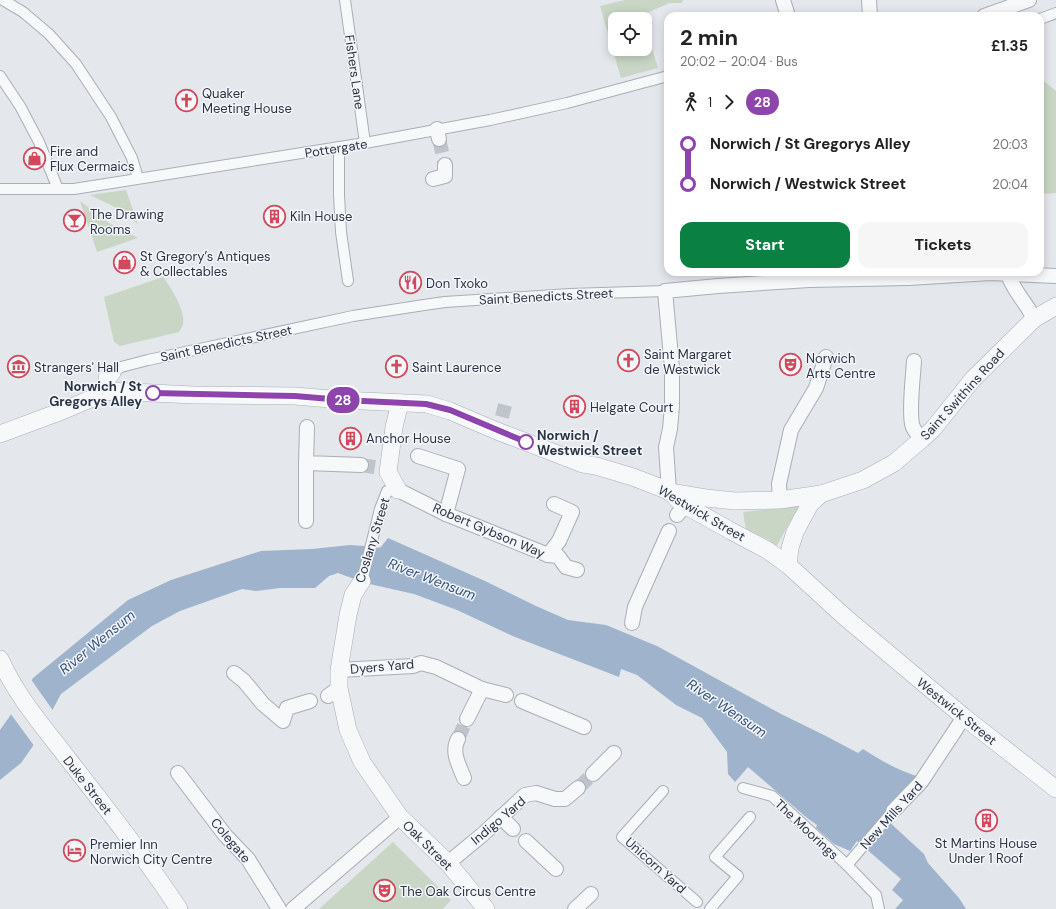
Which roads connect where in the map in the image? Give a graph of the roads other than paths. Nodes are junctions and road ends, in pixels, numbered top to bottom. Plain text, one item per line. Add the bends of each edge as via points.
1 (4, 0) edge
2 (345, 0) edge
3 (783, 0) edge
4 (869, 0) edge
5 (1023, 1) edge
6 (787, 12) edge
7 (870, 12) edge
8 (994, 12) edge
9 (1056, 14) edge
10 (1044, 18) edge
11 (0, 76) edge
12 (664, 77) edge
13 (365, 143) junction
14 (340, 147) junction
15 (445, 165) dead end
16 (138, 178) junction
17 (433, 179) dead end
18 (0, 189) edge
19 (58, 189) junction
20 (828, 276) edge
21 (941, 276) edge
22 (1009, 276) edge
23 (1044, 276) edge
24 (1056, 276) edge
25 (348, 281) dead end
26 (665, 290) junction
27 (1056, 306) edge
28 (1034, 319) junction
29 (826, 357) dead end
30 (914, 360) dead end
31 (112, 373) joint
32 (107, 392) junction
33 (400, 403) junction
34 (307, 427) dead end
35 (0, 434) edge
36 (922, 440) junction
37 (418, 456) dead end
38 (306, 463) junction
39 (361, 465) tunnel mouth
40 (393, 490) junction
41 (669, 492) junction
42 (821, 494) junction
43 (780, 500) junction
44 (554, 504) dead end
45 (446, 514) junction
46 (306, 521) dead end
47 (669, 531) dead end
48 (548, 556) junction
49 (788, 565) junction
50 (577, 570) dead end
51 (362, 581) joint
52 (632, 623) dead end
53 (0, 659) edge
54 (339, 670) junction
55 (234, 673) dead end
56 (482, 689) junction
57 (506, 695) dead end
58 (522, 701) dead end
59 (310, 702) dead end
60 (964, 717) junction
61 (467, 719) tunnel mouth
62 (584, 727) dead end
63 (458, 739) tunnel mouth
64 (614, 753) dead end
65 (178, 773) dead end
66 (593, 774) tunnel mouth
67 (464, 778) dead end
68 (578, 788) tunnel mouth
69 (744, 788) dead end
70 (1056, 789) edge
71 (663, 791) dead end
72 (893, 811) joint
73 (501, 816) junction
74 (750, 817) dead end
75 (400, 818) junction
76 (513, 829) dead end
77 (526, 841) dead end
78 (448, 864) junction
79 (847, 865) junction
80 (556, 869) dead end
81 (591, 894) dead end
82 (693, 905) edge
83 (180, 909) edge
84 (279, 909) edge
85 (293, 909) edge
86 (486, 909) edge
87 (575, 909) edge
88 (705, 909) edge
89 (710, 909) edge
90 (879, 909) edge

1 - 16 street via 49,34 76,64 111,117 132,158
2 - 13 street, Fishers Lane
3 - 6 street
4 - 7 street
5 - 8 street
9 - 10 street
11 - 19 street via 39,142
12 - 13 street, Pottergate via 438,134
13 - 14 street, Pottergate
14 - 16 street, Pottergate
14 - 25 street via 341,232
15 - 17 street via 445,176
16 - 19 street, Pottergate via 74,189
18 - 19 street, Pottergate
20 - 21 street, Saint Benedicts Street
20 - 26 street, Saint Benedicts Street
22 - 28 street
23 - 24 street, Saint Benedicts Street
26 - 31 street, Saint Benedicts Street via 445,302 418,306 353,316 148,360 122,367
26 - 41 street via 672,368 672,406 666,447
27 - 28 street
28 - 36 street, Saint Swithins Road via 973,379
29 - 43 street via 816,388 791,430 779,484
30 - 36 street via 912,424
31 - 32 street, Saint Benedicts Street via 108,378
32 - 33 street, Westwick Street via 295,396
32 - 35 street
33 - 40 street, Coslany Street via 384,470
33 - 41 street, Westwick Street via 426,404 450,410 583,464 633,477
34 - 38 street
36 - 42 street, Saint Swithins Road via 894,463 863,480
37 - 45 street via 458,469
38 - 39 street
38 - 46 street
40 - 45 street, Robert Gybson Way
40 - 51 street, Coslany Street via 380,509
41 - 43 street, Saint Swithins Road via 735,501
41 - 49 street, Westwick Street via 681,510 768,550
42 - 43 street, Saint Swithins Road
42 - 49 street, Saint Swithins Road via 810,504 796,532 790,548
44 - 48 street via 572,512 559,541
45 - 48 street, Robert Gybson Way
47 - 52 street via 635,607
48 - 50 street, Robert Gybson Way via 558,556 566,567
49 - 60 street, Westwick Street via 846,618
51 - 54 street, Coslany Street via 353,595
53 - 83 street, Duke Street via 21,697
54 - 56 street, Dyers Yard via 413,666 421,663 436,667
54 - 75 street, Coslany Street via 333,692 348,730 362,762
55 - 59 street via 283,721 287,708
56 - 57 street, Dyers Yard
56 - 61 street
58 - 62 street
60 - 70 street, Westwick Street
60 - 72 street, New Mills Yard via 921,782
63 - 67 street via 454,751
64 - 66 street
65 - 84 street, Colegate via 248,859
68 - 73 street, Indigo Yard via 565,799 555,799 536,793 525,795
69 - 79 street, The Moorings via 772,796
71 - 82 street, Unicorn Yard via 622,837
72 - 79 street, New Mills Yard
73 - 76 street
73 - 78 street, Indigo Yard
74 - 89 street via 715,856 738,876
75 - 78 street, Oak Street
75 - 85 street
77 - 80 street
78 - 86 street, Oak Street
79 - 90 street via 876,894
81 - 87 street
82 - 88 street

